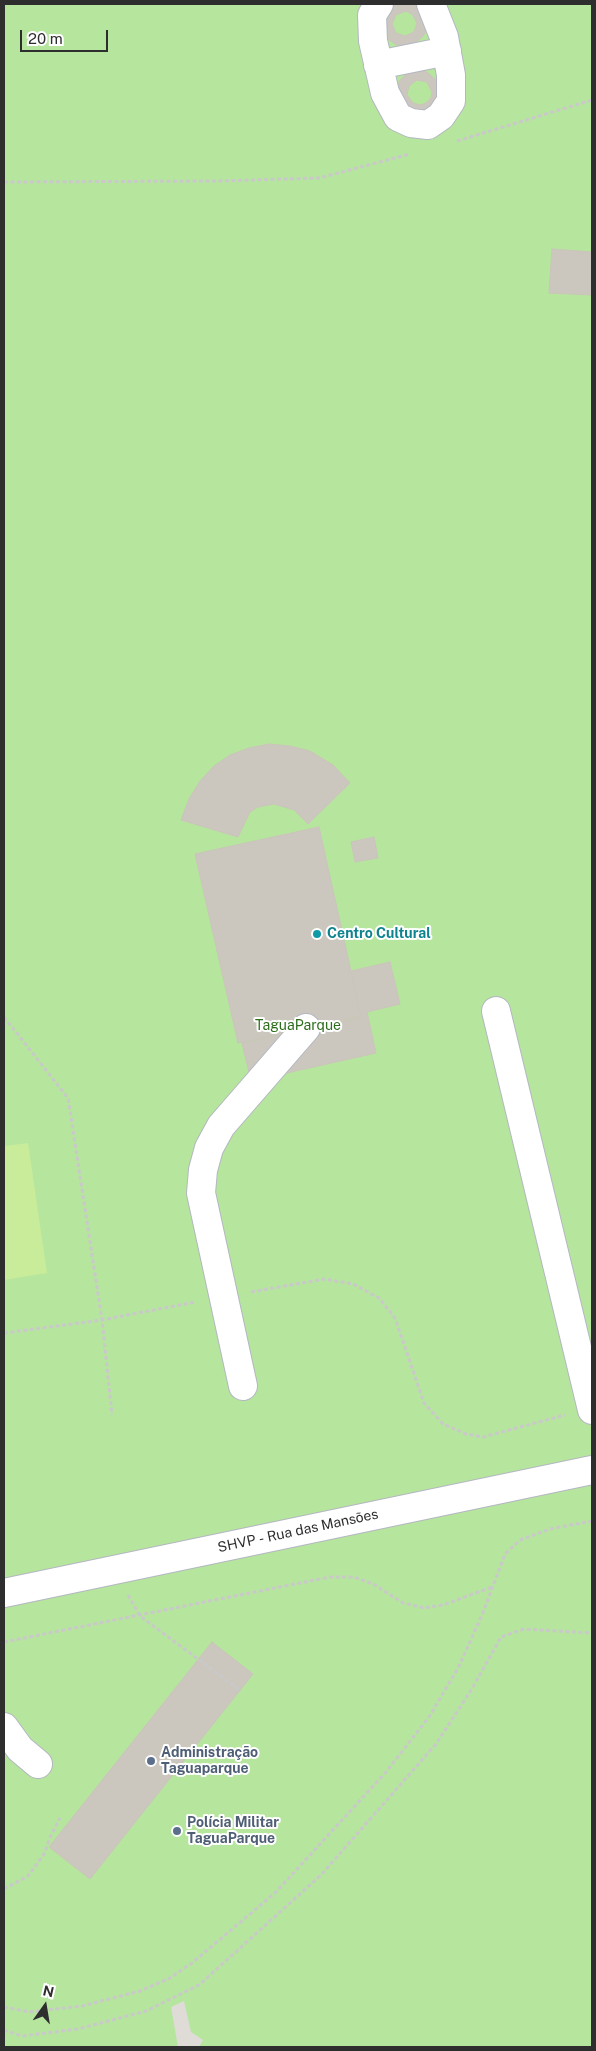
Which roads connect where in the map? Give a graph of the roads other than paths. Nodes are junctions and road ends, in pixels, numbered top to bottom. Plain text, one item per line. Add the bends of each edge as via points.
1 (379, 4) edge
2 (430, 4) edge
3 (447, 50) junction
4 (378, 65) junction
5 (496, 1011) dead end
6 (306, 1028) dead end
7 (243, 1386) dead end
8 (592, 1409) edge
9 (592, 1470) edge
10 (4, 1593) edge
11 (4, 1726) edge
12 (38, 1764) dead end

1 - 4 street via 372,15
2 - 3 street
3 - 4 street
3 - 4 street via 451,102 441,116 428,125 411,123 398,116 385,93
5 - 8 street
6 - 7 street via 221,1126 209,1148 204,1170 202,1193
9 - 10 street, SHVP - Rua das Mansões
11 - 12 street via 20,1749

